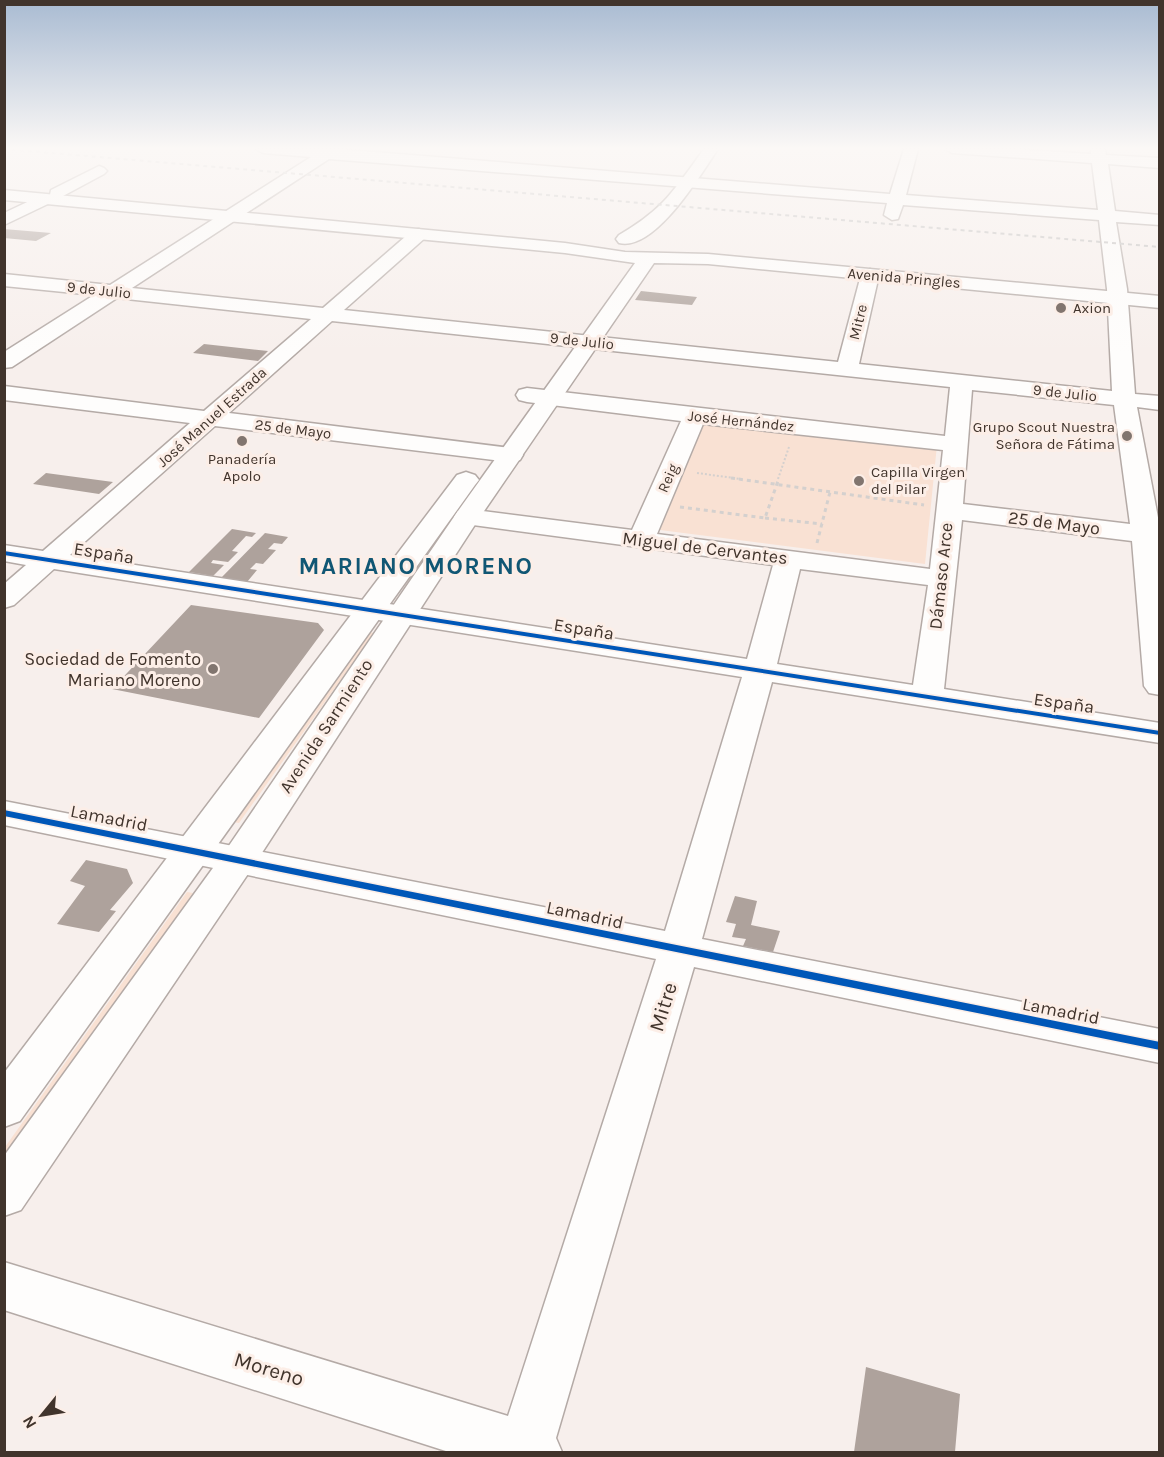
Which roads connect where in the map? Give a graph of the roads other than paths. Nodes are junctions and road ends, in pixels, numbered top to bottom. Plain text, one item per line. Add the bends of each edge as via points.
1 (228, 217) edge
2 (269, 217) edge
3 (284, 217) edge
4 (659, 217) edge
5 (674, 217) edge
6 (1107, 217) edge
7 (1120, 217) edge
8 (1160, 220) edge
9 (419, 234) junction
10 (636, 248) junction
11 (870, 275) junction
12 (4, 280) edge
13 (112, 291) junction
14 (1160, 293) edge
15 (1117, 294) junction
16 (1160, 302) edge
17 (326, 314) junction
18 (579, 341) junction
19 (4, 363) edge
20 (847, 369) junction
21 (962, 382) junction
22 (4, 393) edge
23 (539, 397) junction
24 (1124, 399) junction
25 (1160, 403) edge
26 (695, 416) junction
27 (212, 419) junction
28 (956, 444) junction
29 (498, 454) junction
30 (940, 508) junction
31 (467, 517) junction
32 (1152, 535) edge
33 (641, 540) junction
34 (4, 554) edge
35 (802, 555) junction
36 (48, 560) junction
37 (942, 579) junction
38 (4, 599) edge
39 (386, 611) junction
40 (760, 673) junction
41 (1160, 686) edge
42 (927, 698) junction
43 (1160, 733) edge
44 (4, 813) edge
45 (194, 850) junction
46 (239, 859) junction
47 (680, 951) junction
48 (1160, 1046) edge
49 (4, 1108) edge
50 (4, 1195) edge
51 (4, 1286) edge
52 (528, 1452) edge

1 - 13 street
2 - 9 street, Avenida Pringles
3 - 10 street, Avenida Pringles
4 - 10 street, Avenida Sarmiento
5 - 10 street, Avenida Sarmiento
6 - 15 street
7 - 8 street
9 - 10 street, Avenida Pringles
9 - 17 street, José Manuel Estrada
10 - 11 street, Avenida Pringles
10 - 15 street, Avenida Pringles
10 - 18 street, Avenida Sarmiento
11 - 15 street, Avenida Pringles
11 - 20 street, Mitre
12 - 13 street, 9 de Julio
13 - 17 street, 9 de Julio
13 - 19 street
14 - 15 street, Avenida Pringles
15 - 16 street, Avenida Pringles
15 - 24 street
17 - 18 street, 9 de Julio
17 - 27 street, José Manuel Estrada
18 - 20 street, 9 de Julio
18 - 23 street, Avenida Sarmiento
20 - 21 street, 9 de Julio
21 - 24 street, 9 de Julio
21 - 28 street, Dámaso Arce
22 - 27 street, 25 de Mayo
23 - 26 street, José Hernández
23 - 29 street, Avenida Sarmiento
24 - 25 street, 9 de Julio
24 - 32 street
26 - 28 street, José Hernández
26 - 33 street, Reig
27 - 29 street, 25 de Mayo
27 - 36 street, José Manuel Estrada
28 - 30 street, Dámaso Arce
29 - 31 street, Avenida Sarmiento
29 - 39 street, Avenida Sarmiento
30 - 32 street, 25 de Mayo
30 - 37 street, Dámaso Arce
31 - 33 street, Miguel de Cervantes
31 - 39 street, Avenida Sarmiento
32 - 41 street
33 - 35 street, Miguel de Cervantes
34 - 36 street, España
35 - 37 street, Miguel de Cervantes
35 - 40 street, Mitre
36 - 38 street, José Manuel Estrada
36 - 39 street, España
37 - 42 street, Dámaso Arce
39 - 40 street, España
39 - 45 street, Avenida Sarmiento
39 - 46 street, Avenida Sarmiento
40 - 42 street, España
40 - 47 street, Mitre
42 - 43 street, España
44 - 45 street, Lamadrid
45 - 46 street, Lamadrid
45 - 49 street, Avenida Sarmiento
46 - 47 street, Lamadrid
46 - 50 street, Avenida Sarmiento
47 - 48 street, Lamadrid
47 - 52 street, Mitre
51 - 52 street, Moreno

